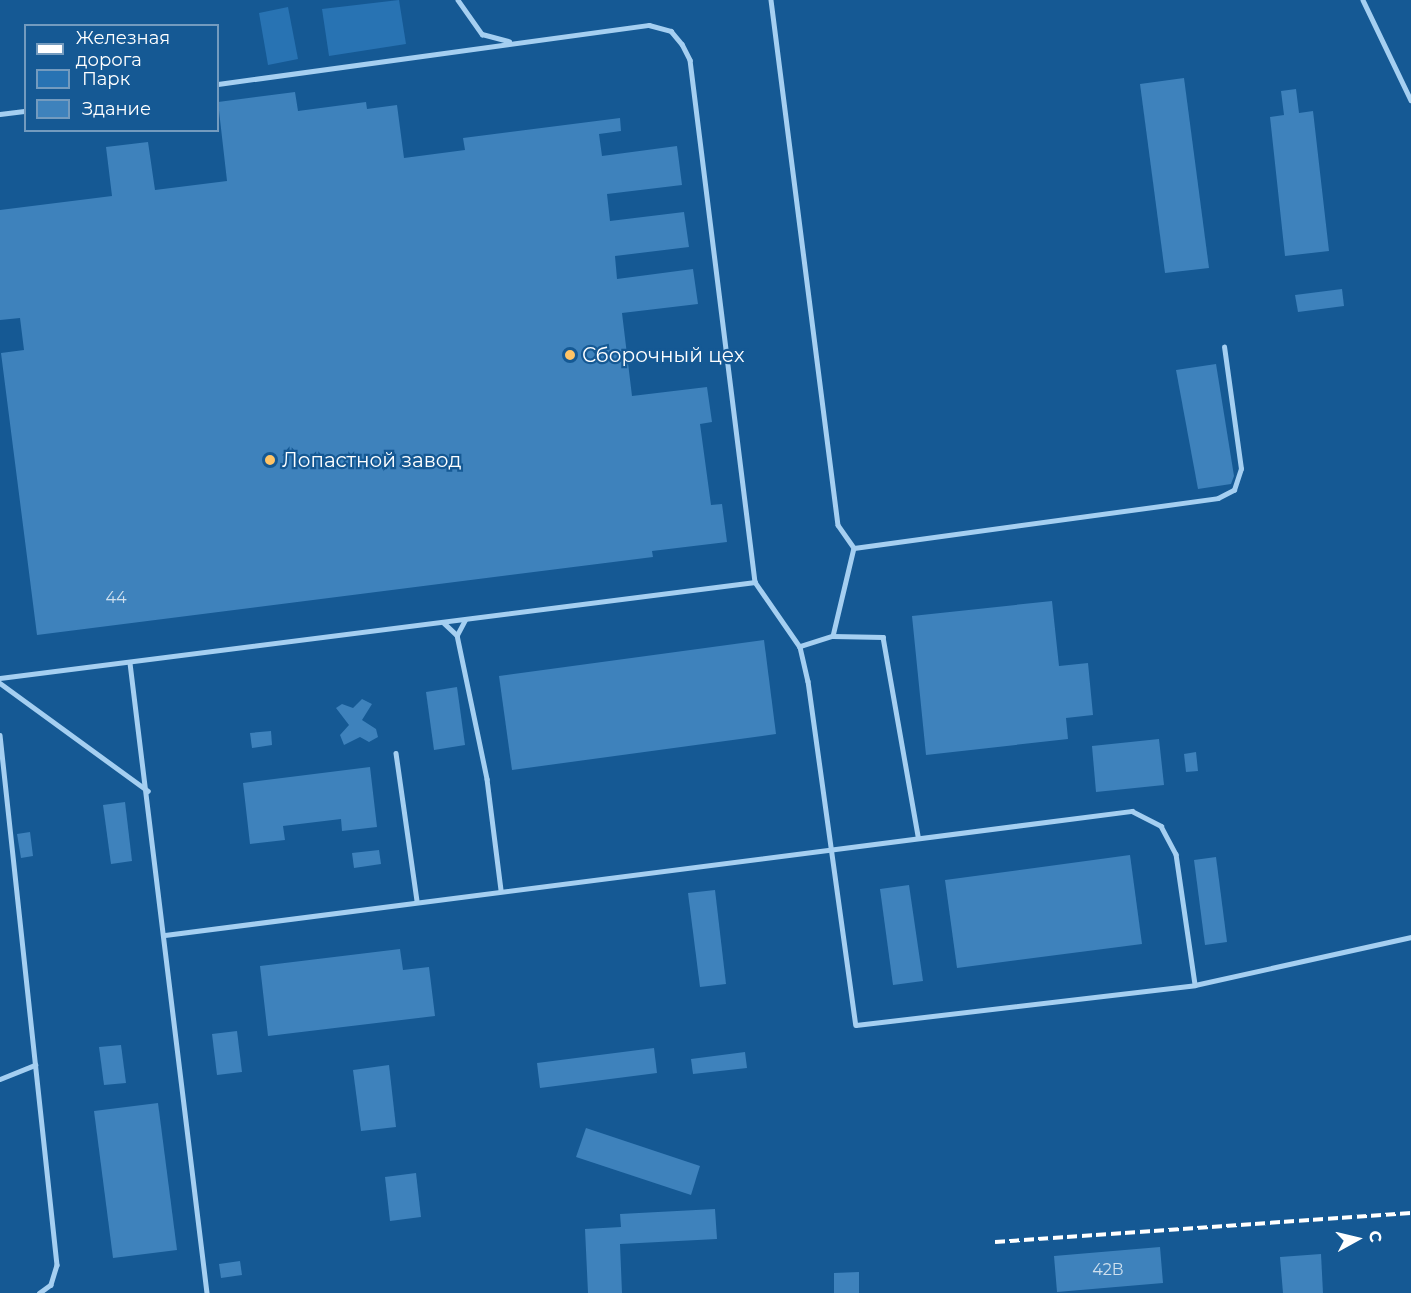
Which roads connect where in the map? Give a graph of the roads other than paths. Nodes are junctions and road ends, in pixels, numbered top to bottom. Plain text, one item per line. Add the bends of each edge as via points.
1 (458, 0) edge
2 (771, 0) edge
3 (1363, 0) edge
4 (516, 41) junction
5 (219, 84) edge
6 (1411, 100) edge
7 (24, 111) edge
8 (0, 114) edge
9 (1224, 347) dead end
10 (854, 548) junction
11 (755, 582) junction
12 (465, 620) junction
13 (444, 623) junction
14 (457, 635) junction
15 (834, 636) junction
16 (800, 647) junction
17 (130, 663) junction
18 (0, 678) edge
19 (0, 684) edge
20 (0, 735) edge
21 (396, 753) dead end
22 (148, 791) junction
23 (918, 836) junction
24 (830, 847) junction
25 (501, 890) junction
26 (417, 902) junction
27 (165, 935) junction
28 (1411, 937) edge
29 (1195, 985) junction
30 (35, 1065) junction
31 (0, 1079) edge
32 (40, 1293) edge
33 (207, 1293) edge

1 - 4 lane via 482,34
2 - 10 lane via 838,525
3 - 6 lane
4 - 5 lane
4 - 11 lane via 649,25 676,34 690,60
7 - 8 lane
9 - 10 lane via 1241,470 1234,490 1218,498
10 - 15 lane
11 - 12 lane
11 - 16 lane
12 - 13 lane
12 - 14 lane
13 - 14 lane
13 - 17 lane
14 - 25 lane via 488,779
15 - 16 lane
15 - 23 lane via 883,637
16 - 24 lane
17 - 18 lane
17 - 22 lane
19 - 22 lane
20 - 30 lane
21 - 26 lane
22 - 27 lane
23 - 24 lane
23 - 29 lane via 1132,811 1161,826 1176,854
24 - 25 lane
24 - 29 lane via 856,1025
25 - 26 lane
26 - 27 lane
27 - 33 lane
28 - 29 lane
30 - 31 lane
30 - 32 lane via 57,1265 51,1285

